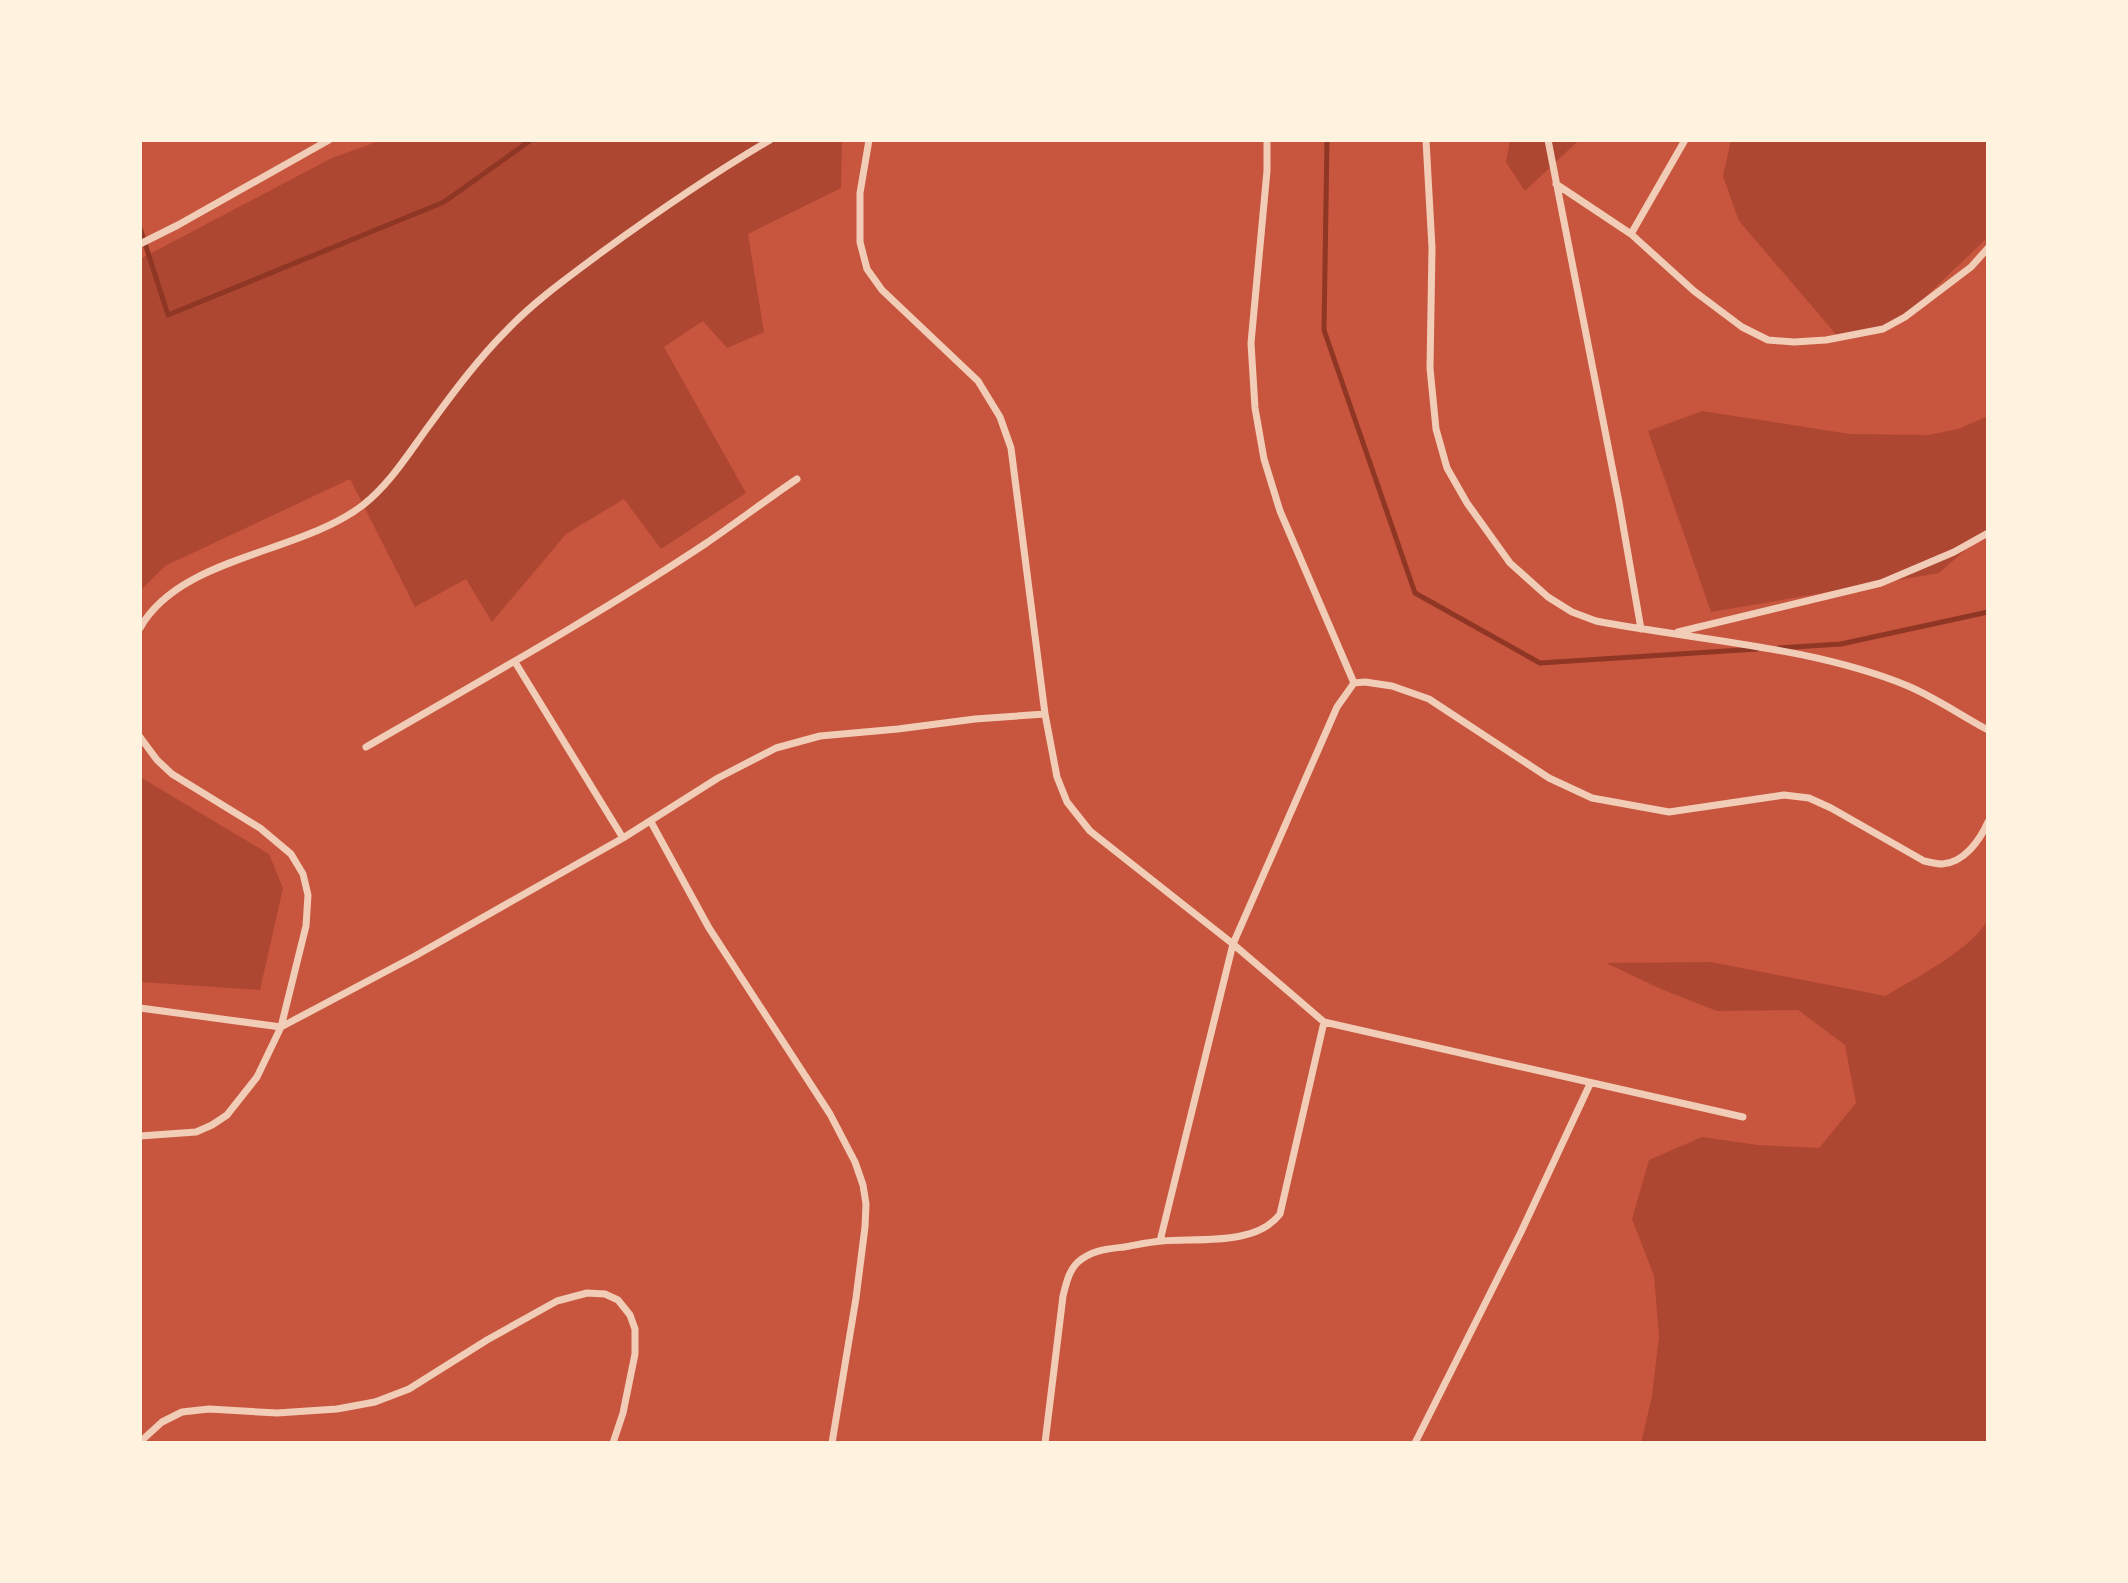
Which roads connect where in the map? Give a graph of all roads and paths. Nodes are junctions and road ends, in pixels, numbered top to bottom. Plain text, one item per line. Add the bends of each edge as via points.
1 (329, 140) edge
2 (770, 140) edge
3 (869, 140) edge
4 (1268, 140) edge
5 (1426, 140) edge
6 (1548, 140) edge
7 (1685, 140) edge
8 (1556, 184) junction
9 (1630, 234) junction
10 (140, 244) edge
11 (1988, 248) edge
12 (797, 479) dead end
13 (1988, 533) edge
14 (140, 628) edge
15 (1642, 629) junction
16 (1674, 634) junction
17 (514, 662) junction
18 (1354, 683) junction
19 (1045, 715) junction
20 (1988, 730) edge
21 (140, 737) edge
22 (366, 747) dead end
23 (651, 822) junction
24 (1988, 822) edge
25 (623, 838) junction
26 (1233, 944) junction
27 (140, 1008) edge
28 (1324, 1022) junction
29 (281, 1027) junction
30 (1590, 1084) junction
31 (1743, 1117) dead end
32 (140, 1136) edge
33 (1160, 1241) junction
34 (140, 1442) edge
35 (613, 1443) edge
36 (832, 1443) edge
37 (1045, 1443) edge
38 (1415, 1443) edge

1 - 10 street
2 - 14 street via 662,208 510,327 363,505 320,531 202,575 170,594
3 - 19 street via 860,193 860,242 867,270 882,290 978,381 1000,417 1011,449
4 - 18 street via 1251,344 1255,408 1280,511
5 - 15 street via 1432,248 1430,368 1436,429 1447,468 1510,563 1548,597 1596,621
6 - 8 street
7 - 9 street
8 - 9 street
8 - 15 street
9 - 11 street via 1742,327 1768,340 1794,342 1883,328 1971,267
12 - 17 street via 704,544
13 - 16 street via 1881,583
15 - 16 street
16 - 20 street via 1840,664 1909,687
17 - 22 street
17 - 25 street
18 - 24 street via 1392,686 1429,699 1549,778 1592,798 1669,812 1784,795 1809,799 1924,861 1942,864 1968,853
18 - 26 street via 1337,707
19 - 23 street via 820,736 776,748 718,778
19 - 26 street via 1057,777 1067,802 1090,831
21 - 29 street via 172,774 260,828 291,854 303,874 308,895 306,926
23 - 25 street
23 - 36 street via 709,928 830,1114 863,1185 862,1250
25 - 29 street
26 - 28 street
26 - 33 street
27 - 29 street
28 - 30 street
28 - 33 street via 1280,1214 1251,1234
29 - 32 street via 257,1077 227,1115 196,1132
30 - 31 street
30 - 38 street
33 - 37 street via 1094,1252 1076,1263 1069,1275
34 - 35 street via 182,1412 277,1413 375,1402 409,1389 557,1301 587,1293 618,1300 635,1329 626,1401

